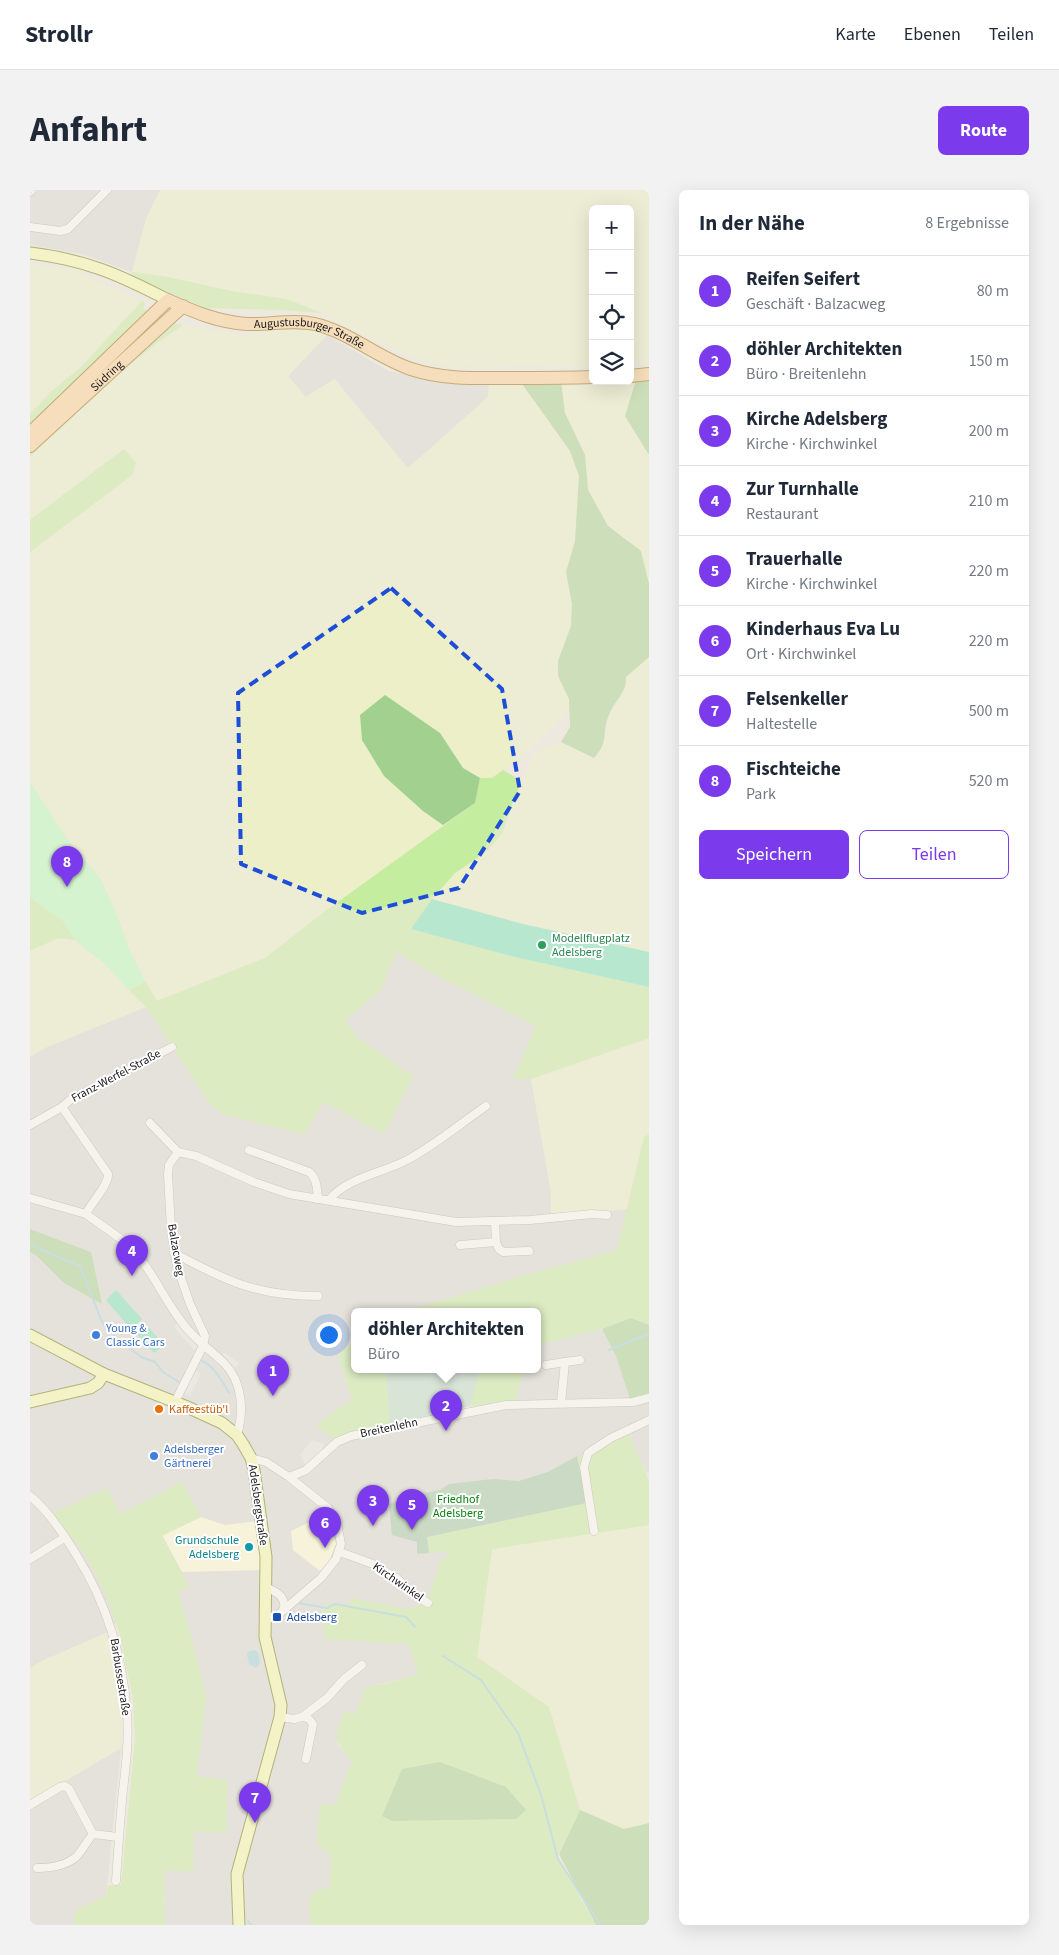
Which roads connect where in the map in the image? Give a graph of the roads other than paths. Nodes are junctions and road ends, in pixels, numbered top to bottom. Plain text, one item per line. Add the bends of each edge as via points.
1 (107, 190) edge
2 (30, 226) edge
3 (30, 254) edge
4 (168, 300) junction
5 (182, 306) junction
6 (649, 374) edge
7 (634, 376) edge
8 (589, 377) edge
9 (30, 433) edge
10 (30, 446) edge
11 (172, 1047) dead end
12 (486, 1106) dead end
13 (62, 1107) junction
14 (150, 1123) dead end
15 (30, 1125) edge
16 (249, 1150) dead end
17 (178, 1152) junction
18 (30, 1198) edge
19 (318, 1199) junction
20 (329, 1200) junction
21 (86, 1214) junction
22 (607, 1215) dead end
23 (495, 1221) junction
24 (496, 1242) junction
25 (460, 1245) dead end
26 (529, 1251) dead end
27 (174, 1254) junction
28 (318, 1296) dead end
29 (30, 1335) edge
30 (203, 1346) junction
31 (580, 1360) dead end
32 (564, 1362) junction
33 (546, 1365) dead end
34 (104, 1374) junction
35 (649, 1398) edge
36 (30, 1402) edge
37 (175, 1402) junction
38 (561, 1403) junction
39 (649, 1420) edge
40 (237, 1435) junction
41 (251, 1458) junction
42 (289, 1477) junction
43 (30, 1496) edge
44 (594, 1531) dead end
45 (64, 1538) junction
46 (340, 1552) junction
47 (30, 1559) edge
48 (265, 1588) junction
49 (428, 1603) dead end
50 (284, 1608) junction
51 (266, 1620) junction
52 (362, 1665) dead end
53 (280, 1717) junction
54 (302, 1717) junction
55 (306, 1759) dead end
56 (30, 1806) edge
57 (93, 1834) junction
58 (118, 1837) junction
59 (37, 1868) dead end
60 (116, 1881) dead end
61 (239, 1925) edge

1 - 2 street via 68,229 60,231
3 - 4 street, Augustusburger Straße via 56,256 98,267
4 - 5 main road, Augustusburger Straße
4 - 9 main road, Südring
5 - 8 main road, Augustusburger Straße via 226,322 306,322 318,325 393,362 430,374 460,378
5 - 10 main road, Südring
6 - 7 main road
11 - 13 street, Franz-Werfel-Straße
12 - 20 street via 407,1160 356,1181
13 - 15 street, Franz-Werfel-Straße
13 - 21 street, Franz-Werfel-Straße via 108,1174 107,1184
14 - 17 street
16 - 19 street via 309,1172 316,1183
17 - 19 street via 196,1156 273,1189
17 - 27 street, Balzacweg via 169,1165 168,1174
18 - 21 street
19 - 20 street
20 - 23 street via 456,1222
21 - 30 street via 136,1253 180,1321
22 - 23 street
23 - 24 street
24 - 25 street
24 - 26 street via 503,1252
27 - 28 street via 220,1278 250,1288
27 - 30 street, Balzacweg via 185,1291 204,1332
29 - 34 street, Adelsbergstraße
30 - 37 street
30 - 40 street via 226,1365 238,1389 242,1409
31 - 32 street
32 - 33 street
32 - 38 street
34 - 36 street via 98,1384 90,1388
34 - 37 street, Adelsbergstraße
35 - 38 street, Breitenlehn via 633,1402
37 - 40 street, Adelsbergstraße via 222,1423
38 - 42 street, Breitenlehn via 489,1407 351,1436 337,1442 306,1470
39 - 44 street via 588,1453 584,1467
40 - 41 street, Adelsbergstraße
41 - 42 street via 266,1462
41 - 48 street, Adelsbergstraße via 266,1557
42 - 46 street via 331,1512 340,1534
43 - 45 street, Barbussestraße
45 - 47 street
45 - 58 street, Barbussestraße via 100,1597 112,1628 122,1671 128,1746
46 - 49 street, Kirchwinkel via 373,1564
46 - 50 street via 321,1578
48 - 50 street via 282,1596
48 - 51 street, Adelsbergstraße
50 - 51 street
51 - 53 street, Adelsbergstraße via 266,1637 281,1705
52 - 54 street
53 - 54 street
53 - 61 street, Adelsbergstraße via 237,1874
54 - 55 street via 310,1719 313,1724
56 - 57 street via 65,1786
57 - 58 street
57 - 59 street via 76,1856 65,1864
58 - 60 street, Barbussestraße

